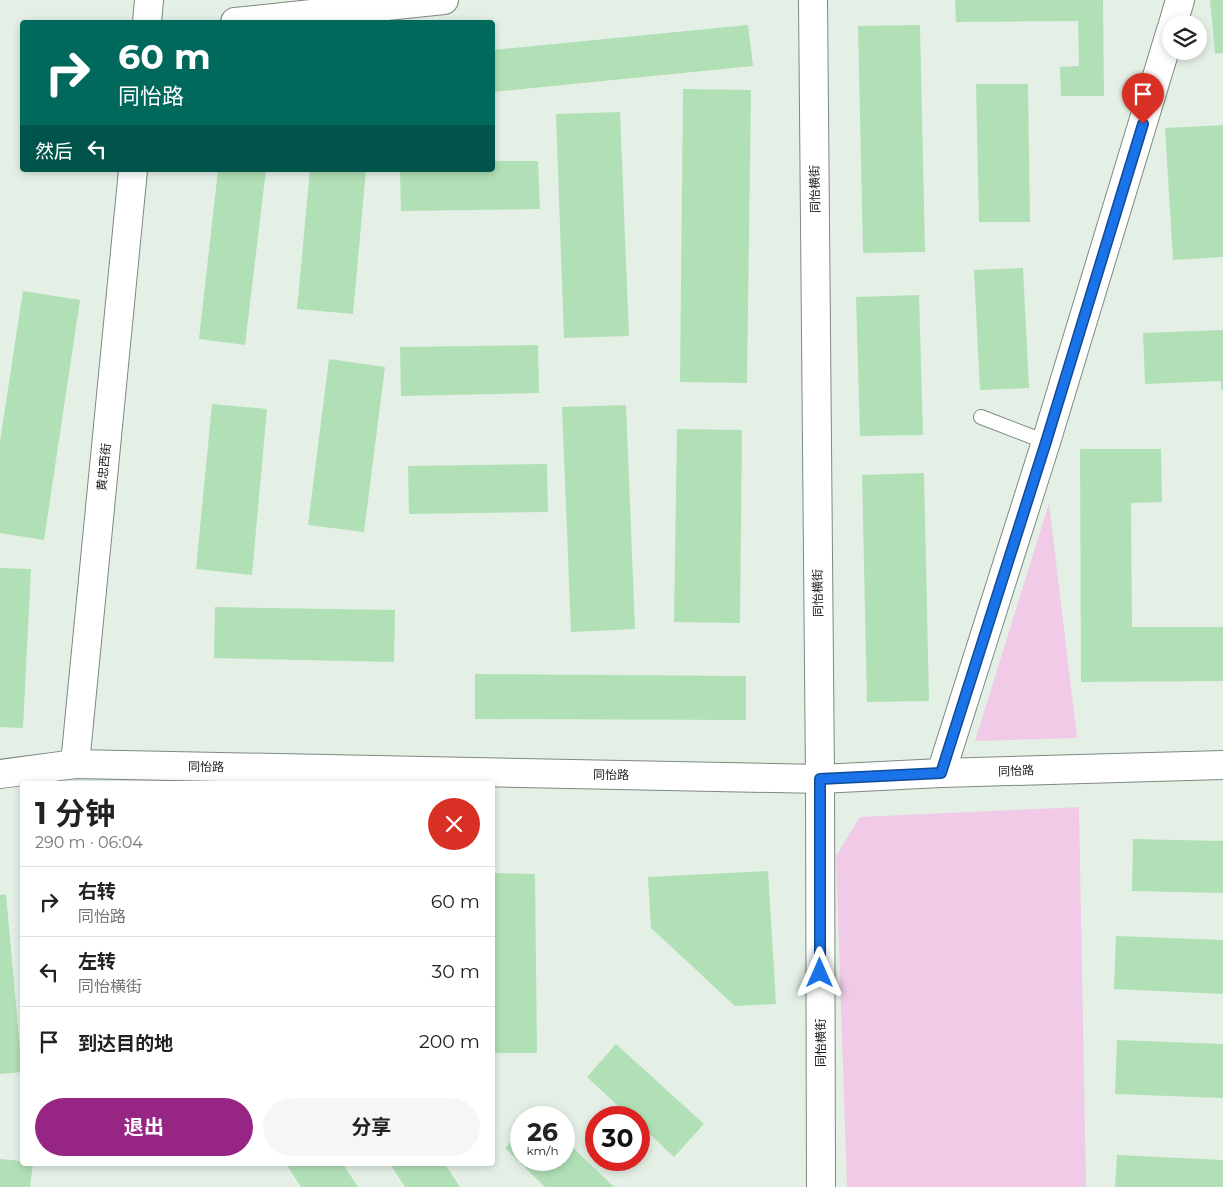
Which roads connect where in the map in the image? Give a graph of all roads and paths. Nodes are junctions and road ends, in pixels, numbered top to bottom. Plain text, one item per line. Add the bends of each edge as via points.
1 (149, 0) edge
2 (444, 0) edge
3 (813, 0) edge
4 (1180, 0) edge
5 (1176, 15) edge
6 (147, 20) edge
7 (254, 20) edge
8 (1162, 60) edge
9 (133, 172) edge
10 (981, 417) dead end
11 (1046, 442) junction
12 (75, 764) junction
13 (1223, 765) edge
14 (941, 773) junction
15 (0, 774) edge
16 (820, 779) junction
17 (821, 1187) edge

1 - 6 street
2 - 7 street
3 - 16 street, 同怡横街
4 - 5 street
8 - 11 street
9 - 12 street, 黄忠西街
10 - 11 lane
11 - 14 street
12 - 15 street, 同怡路
12 - 16 street, 同怡路
13 - 14 street, 同怡路
14 - 16 street, 同怡路
16 - 17 street, 同怡横街

